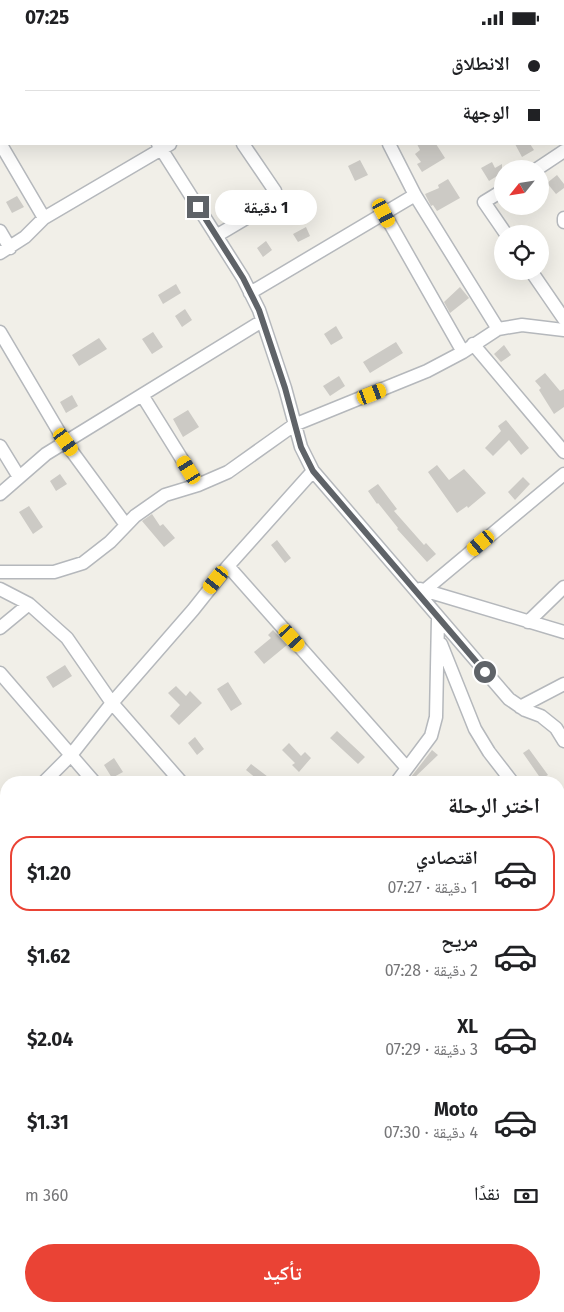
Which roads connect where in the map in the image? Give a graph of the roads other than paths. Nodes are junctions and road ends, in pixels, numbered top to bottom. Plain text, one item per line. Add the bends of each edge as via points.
1 (1, 145) edge
2 (163, 145) edge
3 (244, 145) edge
4 (389, 145) edge
5 (564, 151) edge
6 (549, 161) edge
7 (415, 195) junction
8 (494, 196) edge
9 (384, 213) junction
10 (44, 218) junction
11 (500, 225) edge
12 (0, 231) edge
13 (216, 236) junction
14 (5, 250) edge
15 (538, 280) edge
16 (250, 293) junction
17 (564, 319) edge
18 (262, 321) junction
19 (498, 329) junction
20 (564, 330) edge
21 (0, 332) edge
22 (468, 348) junction
23 (142, 395) junction
24 (294, 425) junction
25 (66, 442) junction
26 (0, 446) edge
27 (564, 452) edge
28 (313, 471) junction
29 (564, 474) edge
30 (19, 477) junction
31 (198, 485) junction
32 (0, 494) edge
33 (126, 525) junction
34 (228, 566) junction
35 (0, 572) edge
36 (564, 587) edge
37 (412, 588) junction
38 (0, 589) edge
39 (425, 590) junction
40 (29, 604) junction
41 (438, 618) junction
42 (528, 622) junction
43 (0, 628) edge
44 (564, 632) edge
45 (439, 637) junction
46 (0, 673) edge
47 (564, 684) edge
48 (112, 703) junction
49 (520, 707) junction
50 (564, 741) edge
51 (71, 755) junction
52 (407, 768) junction
53 (50, 776) edge
54 (89, 776) edge
55 (176, 776) edge
56 (402, 776) edge
57 (508, 776) edge

1 - 10 street
2 - 10 street
2 - 13 street
3 - 13 street via 275,191 275,201
4 - 7 street
5 - 6 street
7 - 9 street
7 - 19 street
8 - 11 street via 484,202
9 - 16 street
9 - 22 street
10 - 14 street via 25,237
12 - 14 street
13 - 16 street
15 - 17 street
16 - 18 street
18 - 23 street
18 - 24 street
19 - 20 street via 522,325
19 - 22 street
21 - 25 street
22 - 24 street via 388,388
22 - 27 street
23 - 25 street
23 - 31 street
24 - 28 street
24 - 31 street via 228,472
25 - 30 street
25 - 33 street
26 - 30 street
28 - 34 street
28 - 37 street
29 - 39 street
30 - 32 street
31 - 33 street via 165,495
33 - 35 street via 82,563 54,571
34 - 48 street
34 - 52 street
36 - 42 street
37 - 39 street
37 - 41 street
38 - 40 street
39 - 42 street
40 - 43 street
40 - 48 street via 68,638
41 - 45 street
41 - 49 street via 509,699
42 - 44 street
45 - 52 street via 436,717 431,736
45 - 57 street via 475,729
46 - 51 street
47 - 49 street
48 - 51 street
48 - 55 street
49 - 50 street via 541,716 556,728
51 - 53 street
51 - 54 street
52 - 56 street

